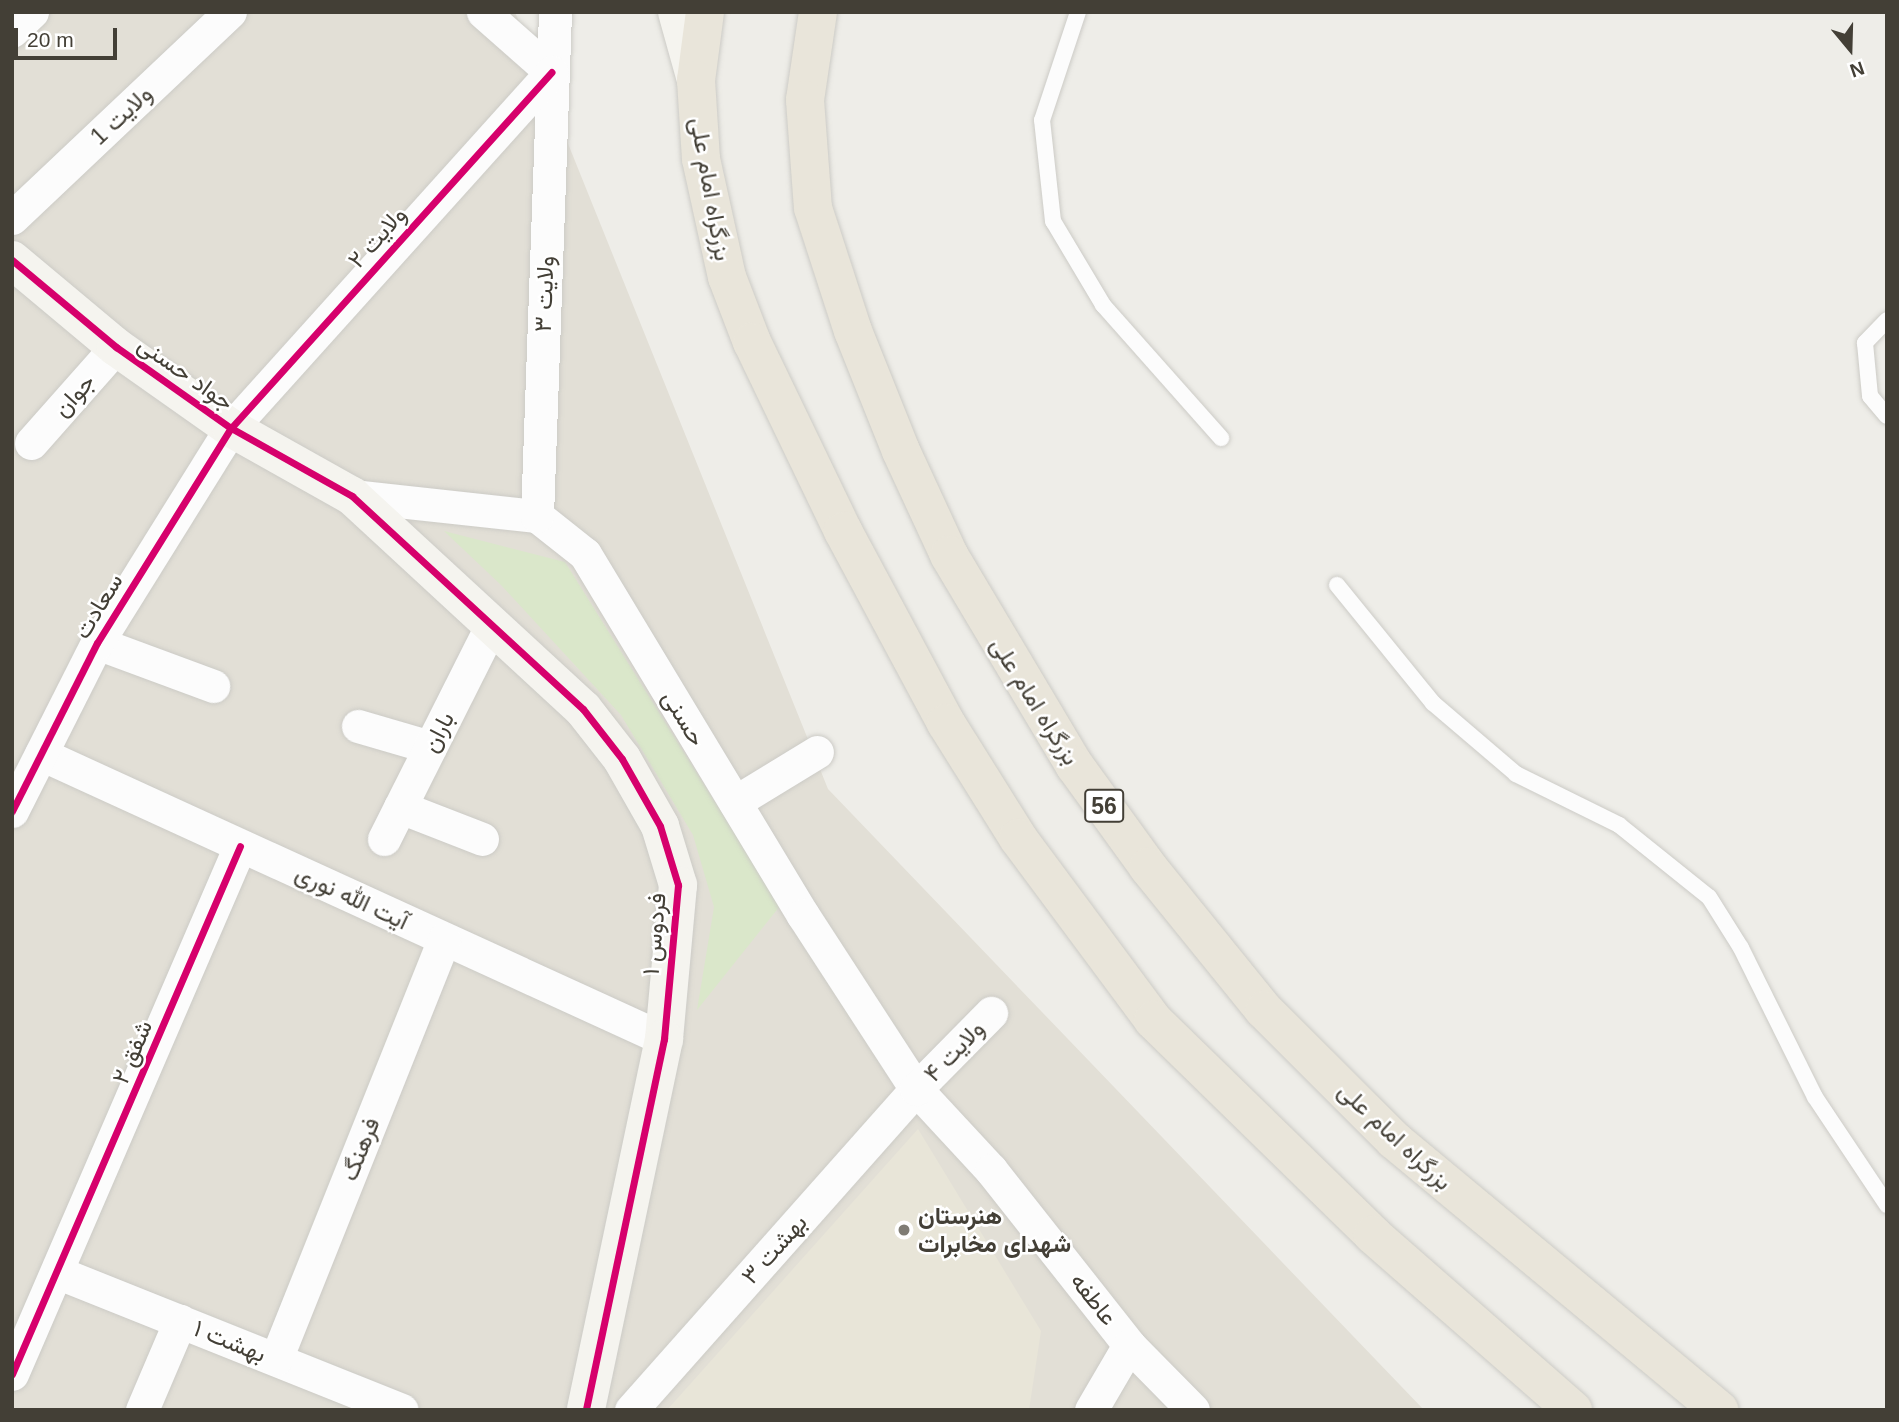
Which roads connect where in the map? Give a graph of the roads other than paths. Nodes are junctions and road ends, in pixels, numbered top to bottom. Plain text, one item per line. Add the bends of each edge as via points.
1 (32, 12) edge
2 (230, 12) edge
3 (482, 12) edge
4 (555, 12) edge
5 (677, 12) edge
6 (705, 12) edge
7 (818, 12) edge
8 (1078, 12) edge
9 (12, 32) edge
10 (551, 72) junction
11 (696, 80) junction
12 (12, 218) edge
13 (12, 260) edge
14 (1887, 320) edge
15 (116, 347) junction
16 (1887, 416) edge
17 (231, 428) junction
18 (1221, 438) dead end
19 (31, 443) dead end
20 (352, 496) junction
21 (537, 516) junction
22 (1337, 585) dead end
23 (492, 624) junction
24 (97, 643) junction
25 (213, 686) dead end
26 (358, 726) dead end
27 (430, 747) junction
28 (817, 752) dead end
29 (41, 754) junction
30 (15, 800) edge
31 (735, 802) junction
32 (400, 807) junction
33 (384, 839) dead end
34 (482, 839) dead end
35 (240, 846) junction
36 (444, 939) junction
37 (991, 1013) dead end
38 (664, 1040) junction
39 (916, 1089) junction
40 (1887, 1205) edge
41 (59, 1273) junction
42 (180, 1321) junction
43 (1129, 1345) junction
44 (276, 1360) junction
45 (12, 1374) edge
46 (392, 1408) edge
47 (142, 1410) edge
48 (586, 1410) edge
49 (631, 1410) edge
50 (1091, 1410) edge
51 (1193, 1410) edge
52 (1573, 1410) edge
53 (1719, 1410) edge

1 - 9 street
2 - 12 street, ولایت 1
3 - 10 street
4 - 10 street, ولایت ۳
5 - 11 street
6 - 11 highway, بزرگراه امام علی
7 - 53 highway, بزرگراه امام علی / 56 via 805,100 813,208 853,331 949,555 1075,766 1148,867 1273,1019 1394,1140
8 - 18 lane via 1042,120 1053,221 1103,305
10 - 17 street, ولایت ۲
10 - 21 street, ولایت ۳
11 - 52 highway, بزرگراه امام علی via 710,213 727,277 752,342 843,530 927,687 1018,838 1153,1020 1373,1235
13 - 15 street, جواد حسنی
14 - 16 lane via 1865,343 1870,396
15 - 17 street, جواد حسنی
15 - 19 street, جوان
17 - 20 street, جواد حسنی
17 - 24 street, سعادت
20 - 21 street
20 - 23 street, فردوس ۱
21 - 31 street, حسنی via 585,554
22 - 40 lane via 1433,703 1516,774 1619,825 1709,897 1741,948 1815,1097
23 - 27 street, باران
23 - 38 street, فردوس ۱ via 583,709 622,760 660,826 678,885
24 - 25 street
24 - 29 street, سعادت
26 - 27 street
27 - 32 street, باران
28 - 31 street
29 - 30 street, سعادت
29 - 35 street, آیت الله نوری
31 - 39 street, حسنی
32 - 33 street, باران
32 - 34 street
35 - 36 street, آیت الله نوری
35 - 41 street, شفق ۲
36 - 38 street, آیت الله نوری
36 - 44 street, فرهنگ
37 - 39 street, ولایت ۴
38 - 48 street, فردوس ۱
39 - 43 street, عاطفه via 991,1170
39 - 49 street, بهشت ۳
41 - 42 street, بهشت ۱
41 - 45 street, شفق ۲
42 - 44 street, بهشت ۱
42 - 47 street
43 - 50 street
43 - 51 street, عاطفه
44 - 46 street, بهشت ۱

